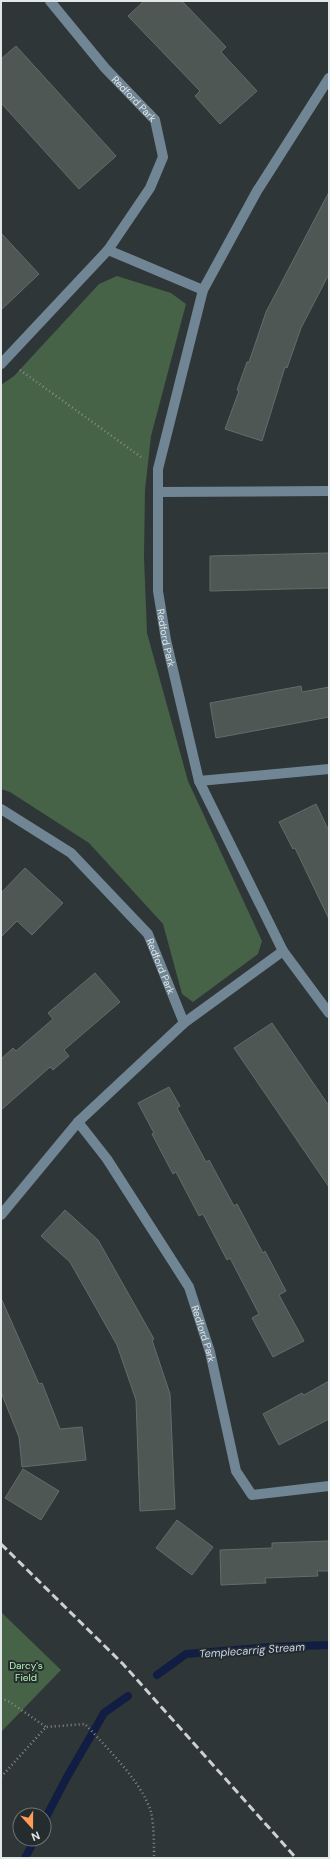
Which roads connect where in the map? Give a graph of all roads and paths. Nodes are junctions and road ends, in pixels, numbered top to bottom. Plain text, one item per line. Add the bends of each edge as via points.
1 (50, 1) edge
2 (329, 78) edge
3 (108, 250) junction
4 (203, 290) junction
5 (3, 362) edge
6 (158, 469) junction
7 (329, 491) edge
8 (158, 492) junction
9 (329, 770) edge
10 (199, 781) junction
11 (1, 809) edge
12 (283, 950) junction
13 (329, 1013) edge
14 (184, 1023) junction
15 (78, 1122) junction
16 (1, 1215) edge
17 (329, 1486) edge
18 (1, 1698) edge
19 (46, 1727) junction
20 (1, 1777) edge
21 (154, 1858) edge

1 - 3 street, Redford Park via 106,68 155,120 163,157 150,188
2 - 4 street, Redford Park via 257,191
3 - 4 street
3 - 5 street, Redford Park
4 - 6 street, Redford Park
5 - 6 path
6 - 8 street, Redford Park
7 - 8 street
8 - 10 street, Redford Park via 158,591 166,640
9 - 10 street
10 - 12 street, Redford Park
11 - 14 street, Redford Park via 71,853 148,934
12 - 13 street, Redford Park
12 - 14 street
14 - 15 street
15 - 16 street
15 - 17 street, Redford Park via 106,1159 189,1287 210,1352 236,1470 252,1495
18 - 19 path
19 - 20 path
19 - 21 path via 85,1724 108,1748 137,1785 151,1812

